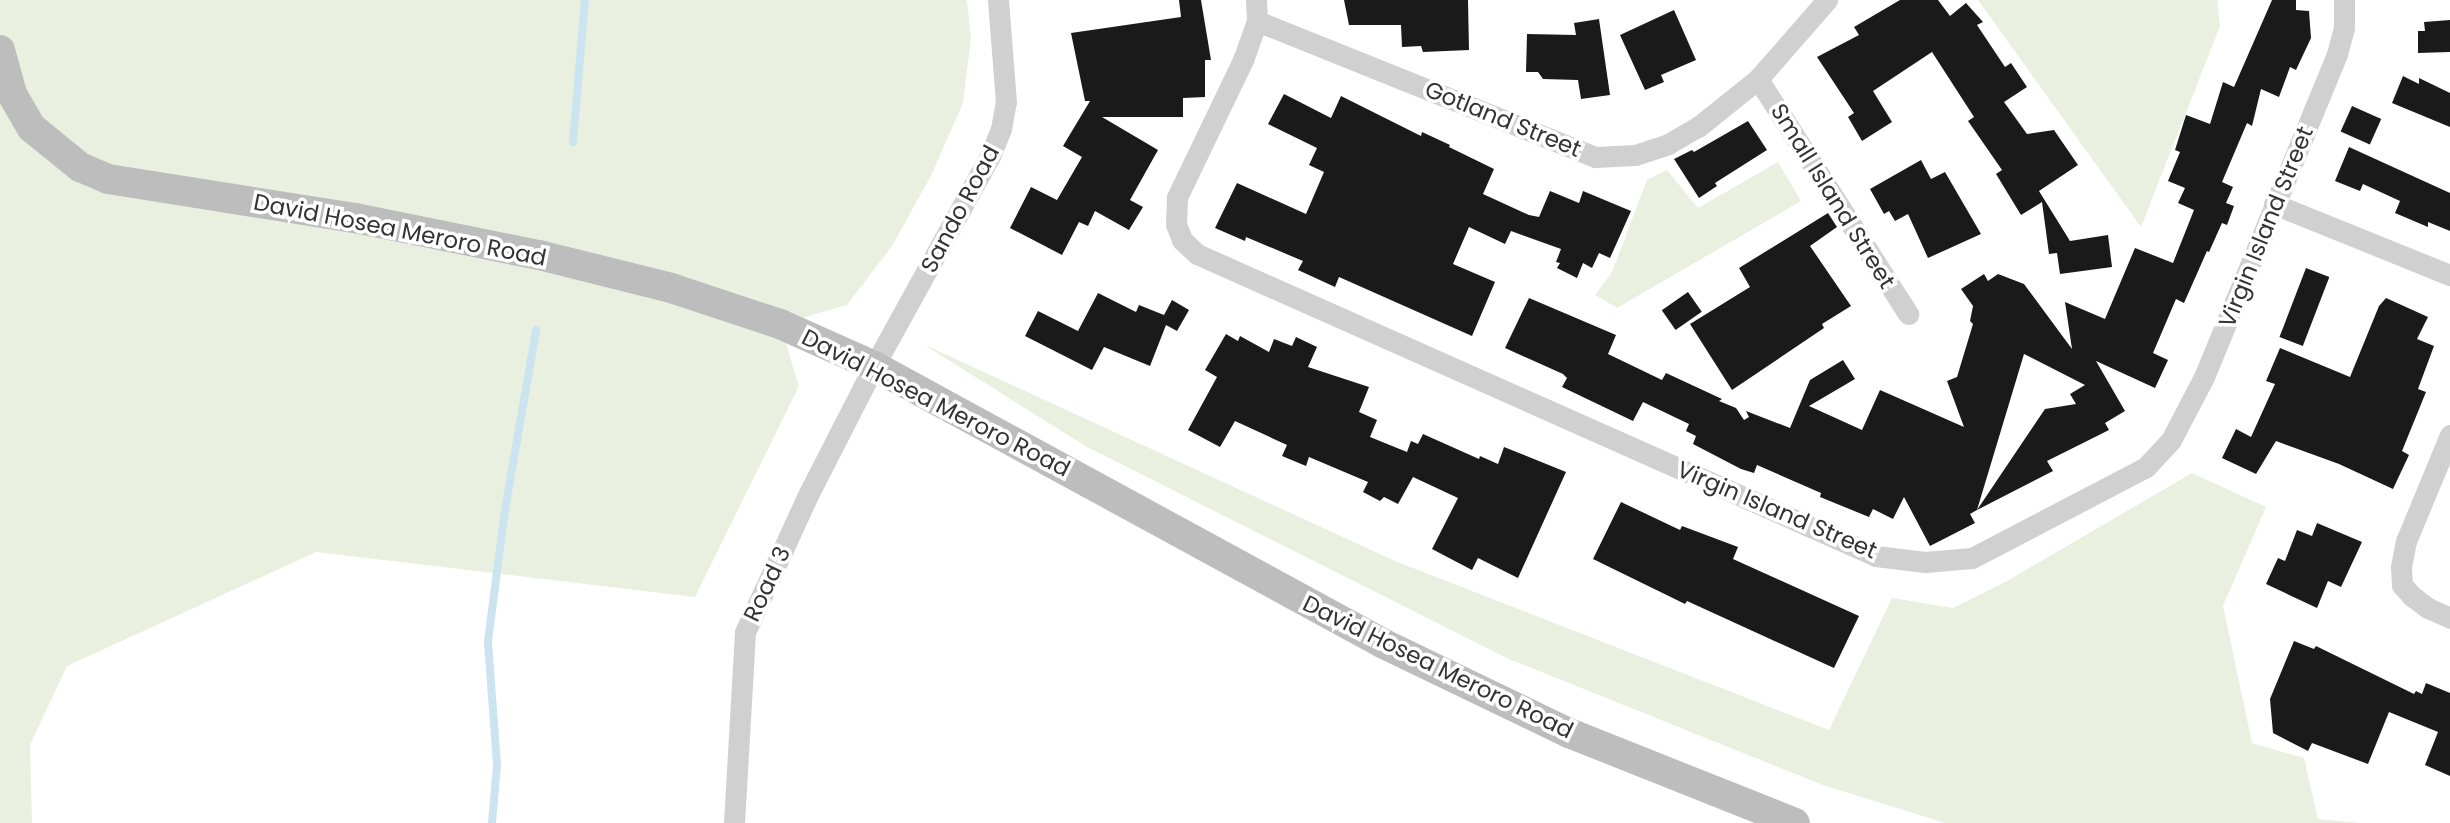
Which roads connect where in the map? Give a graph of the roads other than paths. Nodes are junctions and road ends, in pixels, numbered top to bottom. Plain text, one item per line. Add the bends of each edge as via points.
1 (998, 0) edge
2 (1827, 0) edge
3 (2344, 0) edge
4 (1257, 11) edge
5 (0, 50) edge
6 (1758, 79) junction
7 (2274, 204) junction
8 (2450, 275) edge
9 (1908, 314) dead end
10 (874, 366) junction
11 (2450, 435) edge
12 (2450, 618) edge
13 (734, 823) edge
14 (1795, 823) edge

1 - 10 street, Sando Road via 1006,102 1001,130
2 - 6 street, Gotland Street
3 - 7 street, Virgin Island Street via 2344,28 2337,54
4 - 6 street, Gotland Street via 1596,157 1636,155 1668,144 1698,127
4 - 7 street, Virgin Island Street via 1243,60 1177,197 1176,223 1182,240 1197,254 1876,556 1925,562 1972,558 2146,467 2186,415
5 - 10 main road, David Hosea Meroro Road via 12,94 32,128 80,167 108,179 355,218 539,255 671,288 780,324
6 - 9 street, Small Island Street
7 - 8 street
10 - 13 street, Road 3 via 745,632
10 - 14 main road, David Hosea Meroro Road via 1384,644 1569,733
11 - 12 street via 2406,541 2401,567 2403,585 2412,596

